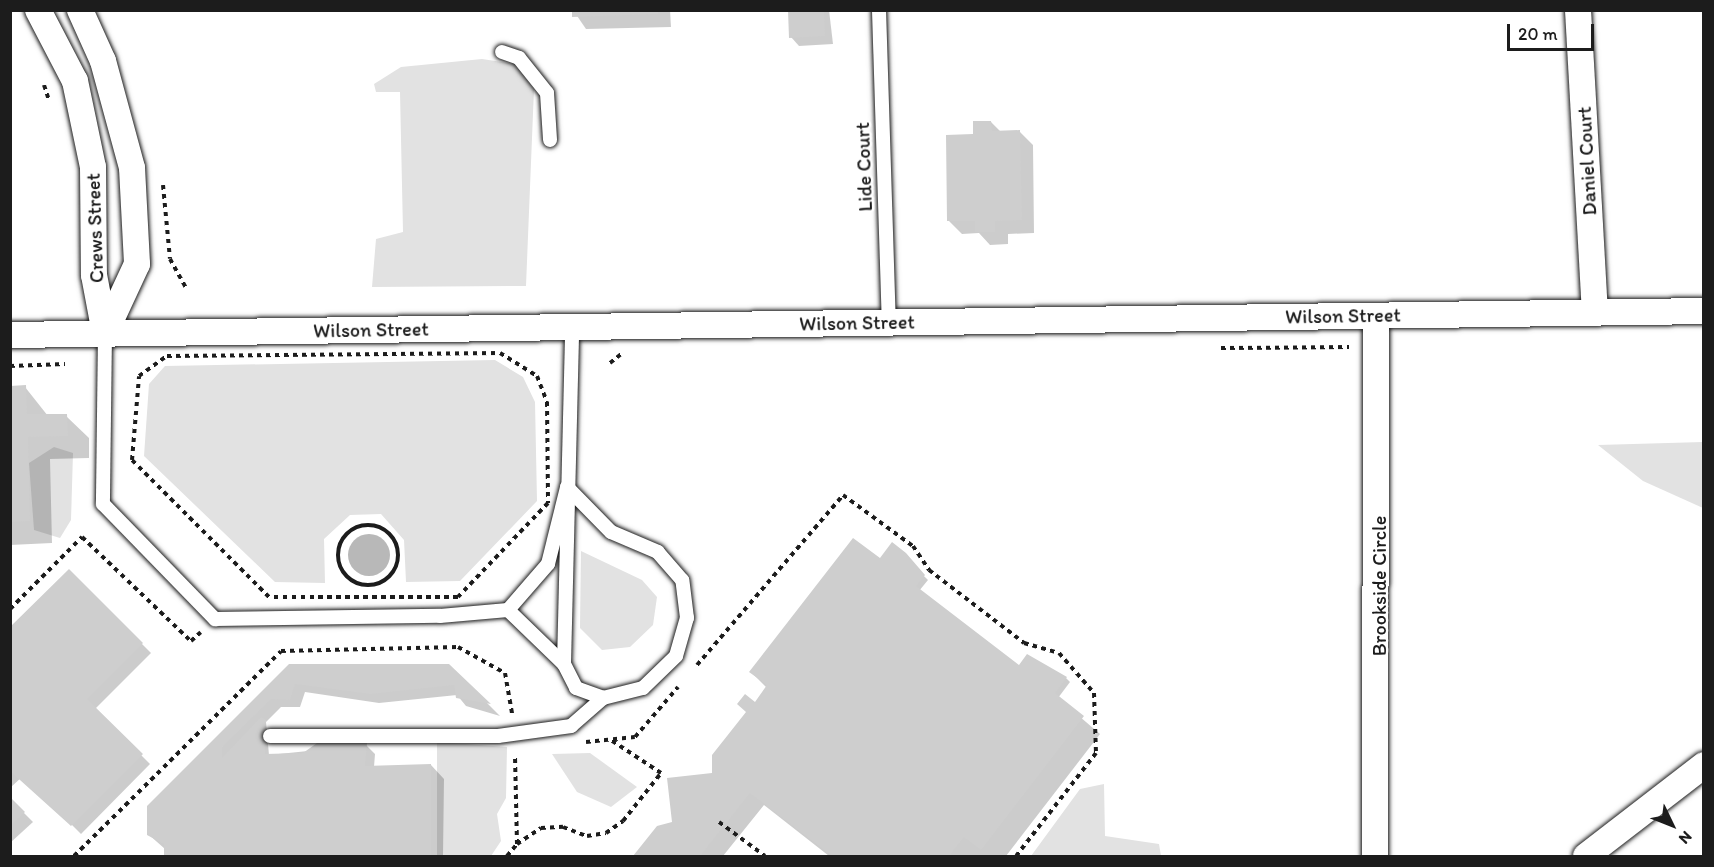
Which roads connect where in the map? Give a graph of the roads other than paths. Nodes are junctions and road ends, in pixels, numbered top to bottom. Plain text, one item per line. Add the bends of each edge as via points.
1 (38, 10) edge
2 (80, 10) edge
3 (879, 10) edge
4 (1578, 10) edge
5 (502, 52) dead end
6 (550, 140) dead end
7 (1704, 311) edge
8 (1595, 312) junction
9 (1376, 316) junction
10 (889, 323) junction
11 (572, 328) junction
12 (105, 333) junction
13 (10, 335) edge
14 (567, 487) junction
15 (508, 610) junction
16 (564, 664) junction
17 (603, 698) junction
18 (270, 736) dead end
19 (1704, 765) edge
20 (1376, 856) edge
21 (1586, 856) edge

1 - 12 street, Crews Street via 75,81 93,167 94,275
2 - 12 street, Crews Street via 103,61 132,168 137,264
3 - 10 lane, Lide Court
4 - 8 street, Daniel Court
5 - 6 lane via 519,58 547,93
7 - 8 street, Wilson Street
8 - 9 street, Wilson Street
9 - 10 street, Wilson Street
9 - 20 street, Brookside Circle
10 - 11 street, Wilson Street
11 - 12 street, Wilson Street
11 - 14 lane
12 - 13 street, Wilson Street
12 - 15 lane via 103,504 215,619 440,616
14 - 15 lane via 548,564
14 - 16 lane
14 - 17 lane via 611,532 658,552 682,580 687,618 676,656 643,688
15 - 16 lane
16 - 17 lane via 576,688
17 - 18 lane via 572,726 515,733
19 - 21 street

